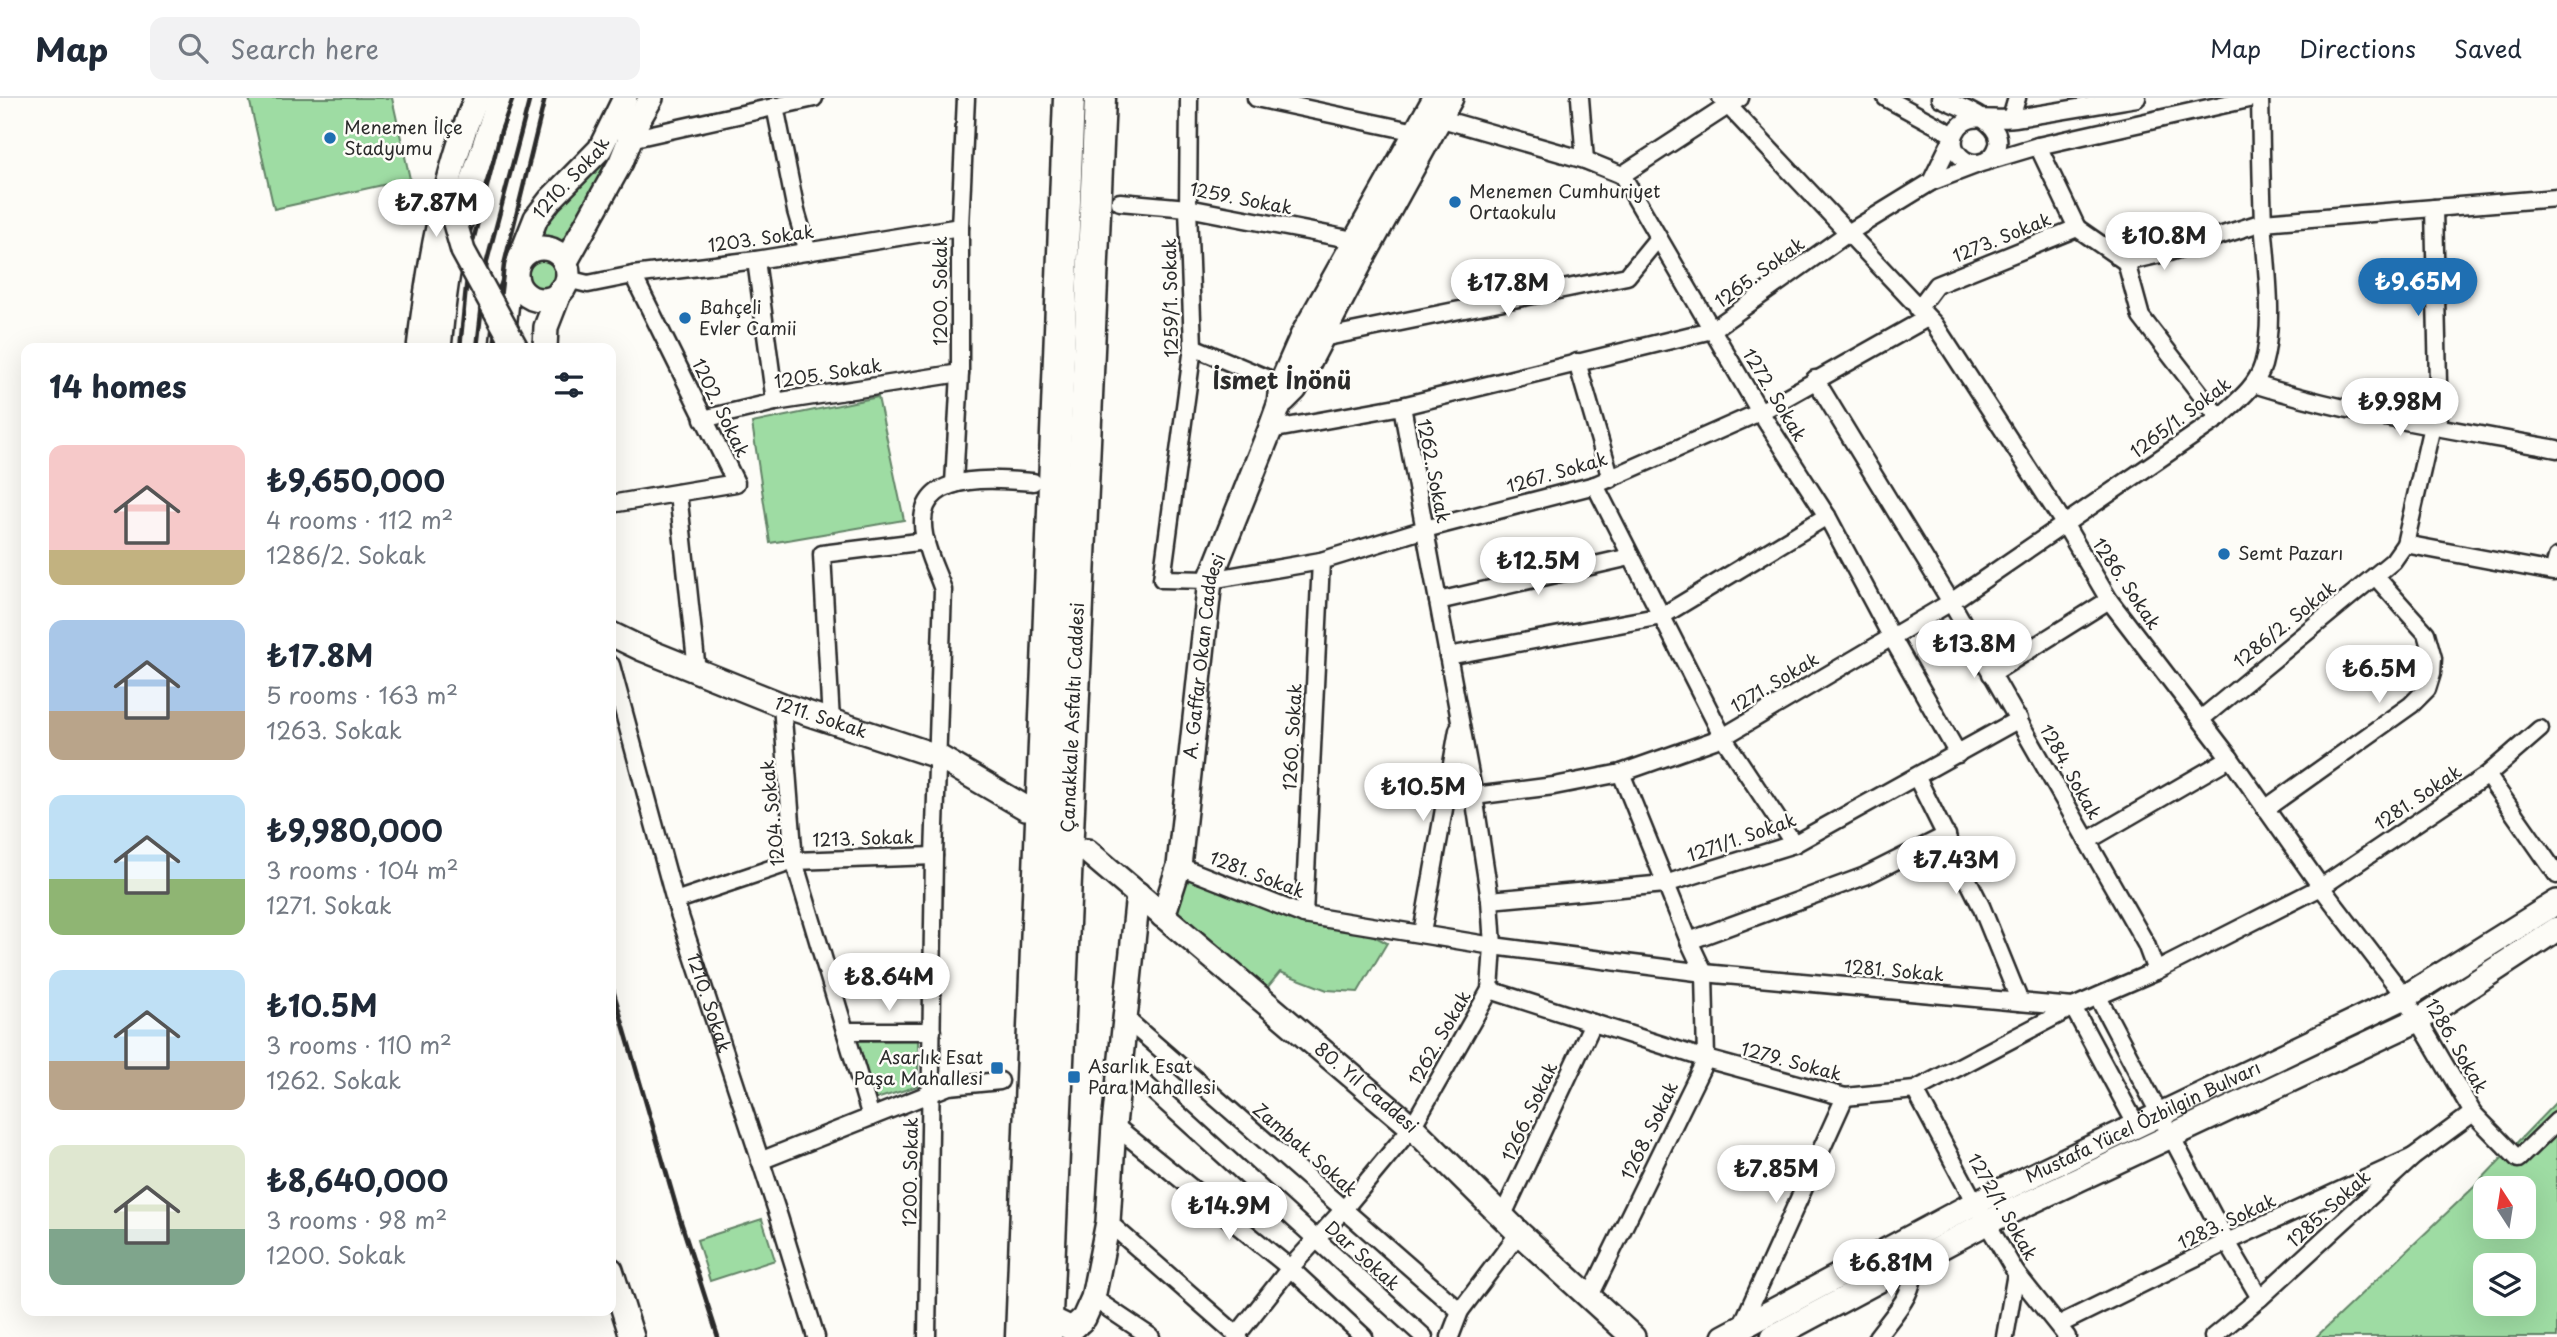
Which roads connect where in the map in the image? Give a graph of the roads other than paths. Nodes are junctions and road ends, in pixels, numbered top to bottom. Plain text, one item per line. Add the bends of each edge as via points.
1 (477, 98) edge
2 (485, 98) edge
3 (499, 98) edge
4 (625, 98) edge
5 (651, 98) edge
6 (814, 98) edge
7 (966, 98) edge
8 (1069, 98) edge
9 (1100, 98) edge
10 (1189, 98) edge
11 (1256, 98) edge
12 (1580, 98) edge
13 (1886, 98) edge
14 (1940, 98) edge
15 (2017, 98) edge
16 (2137, 98) edge
17 (2253, 98) edge
18 (2260, 98) edge
19 (1730, 101) edge
20 (1443, 105) edge
21 (775, 106) junction
22 (2011, 118) junction
23 (1983, 120) junction
24 (1416, 132) junction
25 (620, 134) junction
26 (1954, 135) junction
27 (2038, 146) junction
28 (1585, 160) junction
29 (1981, 163) junction
30 (1622, 175) junction
31 (1931, 182) junction
32 (452, 193) junction
33 (2557, 198) edge
34 (1120, 202) dead end
35 (1188, 208) junction
36 (2434, 208) junction
37 (2263, 222) junction
38 (960, 227) junction
39 (2077, 228) junction
40 (1848, 233) junction
41 (1658, 238) junction
42 (1354, 240) junction
43 (808, 252) junction
44 (756, 260) junction
45 (2126, 262) junction
46 (518, 269) junction
47 (633, 275) junction
48 (564, 278) junction
49 (1922, 314) junction
50 (1712, 330) junction
51 (1322, 338) junction
52 (420, 343) edge
53 (439, 343) edge
54 (503, 343) edge
55 (513, 343) edge
56 (524, 343) edge
57 (545, 343) edge
58 (1193, 347) junction
59 (1577, 362) junction
60 (960, 373) junction
61 (1815, 379) junction
62 (2254, 384) junction
63 (1280, 394) junction
64 (775, 402) junction
65 (1402, 406) junction
66 (1760, 412) junction
67 (2219, 418) junction
68 (703, 419) junction
69 (2436, 427) junction
70 (1270, 430) junction
71 (2557, 449) edge
72 (1611, 479) junction
73 (1033, 482) dead end
74 (954, 484) junction
75 (1595, 485) junction
76 (678, 493) junction
77 (616, 504) edge
78 (1826, 516) junction
79 (2065, 525) junction
80 (1425, 529) junction
81 (926, 541) junction
82 (2405, 544) junction
83 (1630, 557) junction
84 (2557, 557) edge
85 (1321, 561) junction
86 (2375, 576) junction
87 (1162, 579) joint
88 (1210, 580) junction
89 (2109, 600) junction
90 (1438, 601) junction
91 (1951, 602) junction
92 (1662, 616) junction
93 (616, 636) edge
94 (1891, 636) junction
95 (1448, 656) junction
96 (697, 671) junction
97 (1992, 674) junction
98 (616, 684) edge
99 (782, 705) junction
100 (2019, 719) junction
101 (2201, 719) junction
102 (1460, 720) junction
103 (831, 722) junction
104 (2540, 729) dead end
105 (1723, 737) junction
106 (1958, 754) junction
107 (937, 756) junction
108 (2230, 758) junction
109 (1621, 773) junction
110 (2487, 775) junction
111 (1917, 778) junction
112 (1474, 796) junction
113 (1026, 808) dead end
114 (2265, 809) junction
115 (1947, 835) junction
116 (2087, 841) junction
117 (1794, 844) junction
118 (1087, 851) dead end
119 (934, 856) junction
120 (794, 861) junction
121 (1178, 866) junction
122 (2557, 875) edge
123 (1665, 884) junction
124 (2321, 887) junction
125 (1138, 894) junction
126 (1490, 900) junction
127 (675, 901) junction
128 (2557, 902) edge
129 (1304, 915) junction
130 (1163, 916) junction
131 (2557, 929) edge
132 (1422, 933) junction
133 (1689, 940) junction
134 (1493, 946) junction
135 (2155, 971) junction
136 (1704, 973) junction
137 (1490, 989) junction
138 (2098, 997) junction
139 (2405, 997) junction
140 (2020, 1002) junction
141 (2073, 1007) junction
142 (1125, 1018) junction
143 (2420, 1019) junction
144 (1593, 1023) junction
145 (845, 1031) junction
146 (932, 1031) junction
147 (1706, 1059) junction
148 (1120, 1061) junction
149 (1000, 1081) dead end
150 (1915, 1090) junction
151 (932, 1093) junction
152 (1845, 1097) junction
153 (2473, 1114) junction
154 (2161, 1115) junction
155 (871, 1117) junction
156 (2557, 1121) edge
157 (1114, 1125) junction
158 (2137, 1126) junction
159 (1412, 1127) junction
160 (2171, 1136) junction
161 (2413, 1157) junction
162 (760, 1161) junction
163 (1344, 1209) junction
164 (1981, 1213) junction
165 (1502, 1217) junction
166 (1108, 1222) junction
167 (1519, 1233) junction
168 (1315, 1239) junction
169 (2227, 1242) junction
170 (1913, 1262) junction
171 (1290, 1268) junction
172 (2017, 1273) junction
173 (616, 1286) edge
174 (2031, 1290) junction
175 (1590, 1296) junction
176 (2260, 1297) junction
177 (1093, 1298) junction
178 (1460, 1311) junction
179 (1059, 1330) edge
180 (2063, 1331) edge
181 (1732, 1332) edge
182 (1238, 1336) edge
183 (1452, 1336) edge
184 (2006, 1336) edge
185 (632, 1337) edge
186 (816, 1337) edge
187 (927, 1337) edge
188 (1021, 1337) edge
189 (1151, 1337) edge
190 (1364, 1337) edge
191 (1424, 1337) edge
192 (1633, 1337) edge
193 (1773, 1337) edge
194 (1877, 1337) edge
195 (2213, 1337) edge

1 - 32 street via 453,163
2 - 32 street
3 - 53 street via 450,262
4 - 25 street, 1210. Sokak
5 - 25 street, 1210. Sokak
6 - 21 street
7 - 38 street, 1200. Sokak
8 - 188 highway, Çanakkale Asfaltı Caddesi
9 - 179 highway, Çanakkale Asfaltı Caddesi
10 - 35 street, 1259/1. Sokak
11 - 24 street
12 - 28 street
13 - 26 street
14 - 23 street
15 - 22 street
16 - 22 street
17 - 27 street, 1265. Sokak
18 - 37 street, 1265/1. Sokak
19 - 30 street
19 - 40 street, 1286. Sokak
20 - 24 street, A. Gaffar Okan Caddesi
20 - 28 street
20 - 51 street, A. Gaffar Okan Caddesi
21 - 25 street
21 - 43 street
22 - 23 street
23 - 26 street via 1962,123
23 - 29 street via 1994,128 1999,141 1994,154
24 - 42 street, A. Gaffar Okan Caddesi
25 - 46 street, 1210. Sokak via 536,218
25 - 48 street, 1210. Sokak via 621,162
26 - 29 street via 1960,157
26 - 31 street
27 - 29 street, 1265. Sokak
27 - 39 street
28 - 30 street
29 - 31 street, 1265. Sokak
30 - 41 street, 1272. Sokak
31 - 40 street, 1265. Sokak
32 - 52 street via 426,286
32 - 55 street, bridge via 463,251
32 - 56 street via 470,245
33 - 36 street
34 - 35 street, 1259. Sokak
35 - 42 street, 1259. Sokak
35 - 58 street, 1259/1. Sokak
36 - 37 street
36 - 69 street
37 - 45 street
37 - 62 street, 1265/1. Sokak via 2269,295 2263,365
38 - 43 street, 1203. Sokak
38 - 60 street, 1200. Sokak
39 - 45 street, 1273. Sokak
39 - 49 street, 1273. Sokak via 1936,285
40 - 49 street, 1286. Sokak
40 - 50 street, 1265. Sokak
41 - 50 street, 1272. Sokak
41 - 51 street via 1626,276
42 - 63 street, A. Gaffar Okan Caddesi via 1303,334
43 - 44 street, 1203. Sokak
44 - 47 street, 1203. Sokak
44 - 64 street
45 - 67 street via 2141,317
46 - 48 street via 524,255 539,248 554,251
46 - 48 street via 522,291 534,298 548,299
46 - 54 street, 1210. Sokak via 507,301
47 - 48 street, 1203. Sokak via 588,284
47 - 68 street, 1202. Sokak
48 - 57 street, 1210. Sokak via 546,327
49 - 61 street, 1267. Sokak
49 - 79 street, 1286. Sokak via 1935,325
50 - 59 street, 1265. Sokak
50 - 66 street, 1272. Sokak
51 - 63 street, A. Gaffar Okan Caddesi via 1295,389
58 - 63 street
58 - 87 street, 1259/1. Sokak
59 - 65 street, 1265. Sokak
59 - 72 street
60 - 64 street, 1205. Sokak
60 - 74 street, 1200. Sokak
61 - 66 street, 1267. Sokak
61 - 91 street, 1284. Sokak
62 - 67 street, 1265/1. Sokak
62 - 69 street
63 - 70 street, A. Gaffar Okan Caddesi
64 - 68 street, 1205. Sokak
65 - 70 street, 1265. Sokak
65 - 80 street, 1262. Sokak
66 - 72 street, 1267. Sokak
66 - 78 street, 1272. Sokak
67 - 79 street, 1265/1. Sokak
68 - 76 street, 1202. Sokak via 736,483
69 - 71 street
69 - 82 street
70 - 88 street, A. Gaffar Okan Caddesi
72 - 75 street, 1267. Sokak
73 - 74 street via 985,479
74 - 81 street, 1200. Sokak via 926,504
75 - 80 street, 1267. Sokak
75 - 83 street
76 - 77 street
76 - 96 street
78 - 92 street
78 - 94 street, 1272. Sokak
79 - 89 street, 1286. Sokak
79 - 91 street, 1271. Sokak
80 - 85 street, 1267. Sokak
80 - 90 street, 1262. Sokak
81 - 103 street via 822,554
81 - 107 street, 1200. Sokak via 943,590
82 - 84 street via 2553,572
82 - 86 street, 1286/2. Sokak
83 - 90 street
83 - 92 street
85 - 88 street, 1267. Sokak
85 - 129 street, 1260. Sokak
86 - 101 street, 1286/2. Sokak
86 - 114 street via 2426,633 2433,658 2427,689
87 - 88 street, 1267. Sokak
88 - 121 street, A. Gaffar Okan Caddesi
89 - 97 street
89 - 101 street, 1286. Sokak
90 - 95 street, 1262. Sokak
91 - 94 street, 1271. Sokak
91 - 97 street, 1284. Sokak
92 - 95 street
92 - 105 street
93 - 96 street, 1211. Sokak
94 - 105 street, 1271. Sokak
94 - 106 street, 1272. Sokak
95 - 102 street, 1262. Sokak
96 - 99 street, 1211. Sokak
97 - 100 street, 1284. Sokak
98 - 127 street, 1210. Sokak
99 - 103 street, 1211. Sokak
99 - 120 street, 1204. Sokak
100 - 106 street, 1271/1. Sokak
100 - 116 street, 1284. Sokak
101 - 108 street, 1286. Sokak
102 - 112 street, 1262. Sokak
102 - 132 street
103 - 107 street, 1211. Sokak
104 - 110 street, 1281. Sokak
105 - 109 street, 1271. Sokak
105 - 117 street
106 - 111 street, 1271/1. Sokak
107 - 113 street, 1211. Sokak
107 - 119 street, 1200. Sokak
108 - 114 street, 1286. Sokak
108 - 116 street
109 - 112 street, 1271. Sokak
109 - 123 street
110 - 122 street
110 - 124 street, 1281. Sokak
111 - 115 street
111 - 117 street, 1271/1. Sokak
112 - 126 street, 1262. Sokak
114 - 124 street, 1286. Sokak
115 - 133 street via 1864,876
115 - 140 street
116 - 135 street, 1284. Sokak via 2146,944
117 - 123 street, 1271/1. Sokak
118 - 125 street, 80. Yıl Caddesi
119 - 120 street, 1213. Sokak
119 - 146 street, 1200. Sokak
120 - 127 street, 1213. Sokak
120 - 145 street, 1204. Sokak
121 - 129 street, 1281. Sokak
121 - 130 street, A. Gaffar Okan Caddesi
123 - 126 street, 1271/1. Sokak
123 - 133 street
124 - 135 street, 1281. Sokak
124 - 139 street, 1286. Sokak
125 - 130 street, 80. Yıl Caddesi
125 - 142 street
126 - 134 street, 1262. Sokak
127 - 162 street, 1210. Sokak
128 - 139 street, Mustafa Yücel Özbilgin Bulvarı
129 - 132 street, 1281. Sokak
130 - 159 street, 80. Yıl Caddesi
131 - 143 street, Mustafa Yücel Özbilgin Bulvarı
132 - 134 street, 1281. Sokak
133 - 136 street
134 - 136 street, 1281. Sokak
134 - 137 street, 1262. Sokak
135 - 138 street, 1281. Sokak
136 - 140 street, 1281. Sokak
136 - 147 street, 1268. Sokak
137 - 144 street, 1279. Sokak
137 - 159 street, 1262. Sokak
138 - 141 street, 1281. Sokak
138 - 154 street
139 - 143 street, 1286. Sokak
139 - 154 street, Mustafa Yücel Özbilgin Bulvarı
140 - 141 street, 1281. Sokak
141 - 150 street, 1279. Sokak
141 - 158 street
142 - 148 street
142 - 163 street, Zambak Sokak
143 - 153 street, 1286. Sokak
143 - 160 street, Mustafa Yücel Özbilgin Bulvarı
144 - 147 street, 1279. Sokak
144 - 165 street, 1266. Sokak
145 - 146 street
145 - 155 street, 1204. Sokak
146 - 151 street, 1200. Sokak
147 - 152 street, 1279. Sokak
147 - 175 street, 1268. Sokak
148 - 157 street
148 - 168 street, Dar Sokak
149 - 151 street via 950,1086
150 - 152 street, 1279. Sokak
150 - 164 street, 1272/1. Sokak
151 - 155 street
151 - 187 street, 1200. Sokak
152 - 181 street
153 - 156 street, 1286. Sokak via 2518,1158
153 - 161 street, 1285. Sokak
154 - 158 street, Mustafa Yücel Özbilgin Bulvarı
154 - 160 street
155 - 162 street
157 - 166 street
157 - 171 street
158 - 164 street, Mustafa Yücel Özbilgin Bulvarı
159 - 163 street, 1262. Sokak
159 - 165 street, 80. Yıl Caddesi
160 - 164 street, Mustafa Yücel Özbilgin Bulvarı
160 - 169 street
161 - 169 street, 1283. Sokak
161 - 176 street, 1285. Sokak
162 - 186 street, 1210. Sokak
163 - 168 street, 1262. Sokak
163 - 178 street, Zambak Sokak
164 - 170 street, Mustafa Yücel Özbilgin Bulvarı
164 - 172 street, 1272/1. Sokak
164 - 181 street, Mustafa Yücel Özbilgin Bulvarı
165 - 167 street, 80. Yıl Caddesi
166 - 177 street
166 - 182 street
167 - 175 street, 80. Yıl Caddesi
167 - 178 street
168 - 171 street, 1262. Sokak
168 - 191 street, Dar Sokak
169 - 176 street
169 - 180 street, 1283. Sokak
170 - 193 street, Mustafa Yücel Özbilgin Bulvarı
170 - 194 street via 1910,1290
171 - 182 street, 1262. Sokak
171 - 190 street
172 - 174 street, 1272/1. Sokak
172 - 184 street
173 - 185 street
174 - 180 street, 1272/1. Sokak
174 - 184 street
175 - 192 street, 80. Yıl Caddesi
176 - 195 street, 1285. Sokak
177 - 179 street via 1084,1318
177 - 189 street
178 - 183 street

